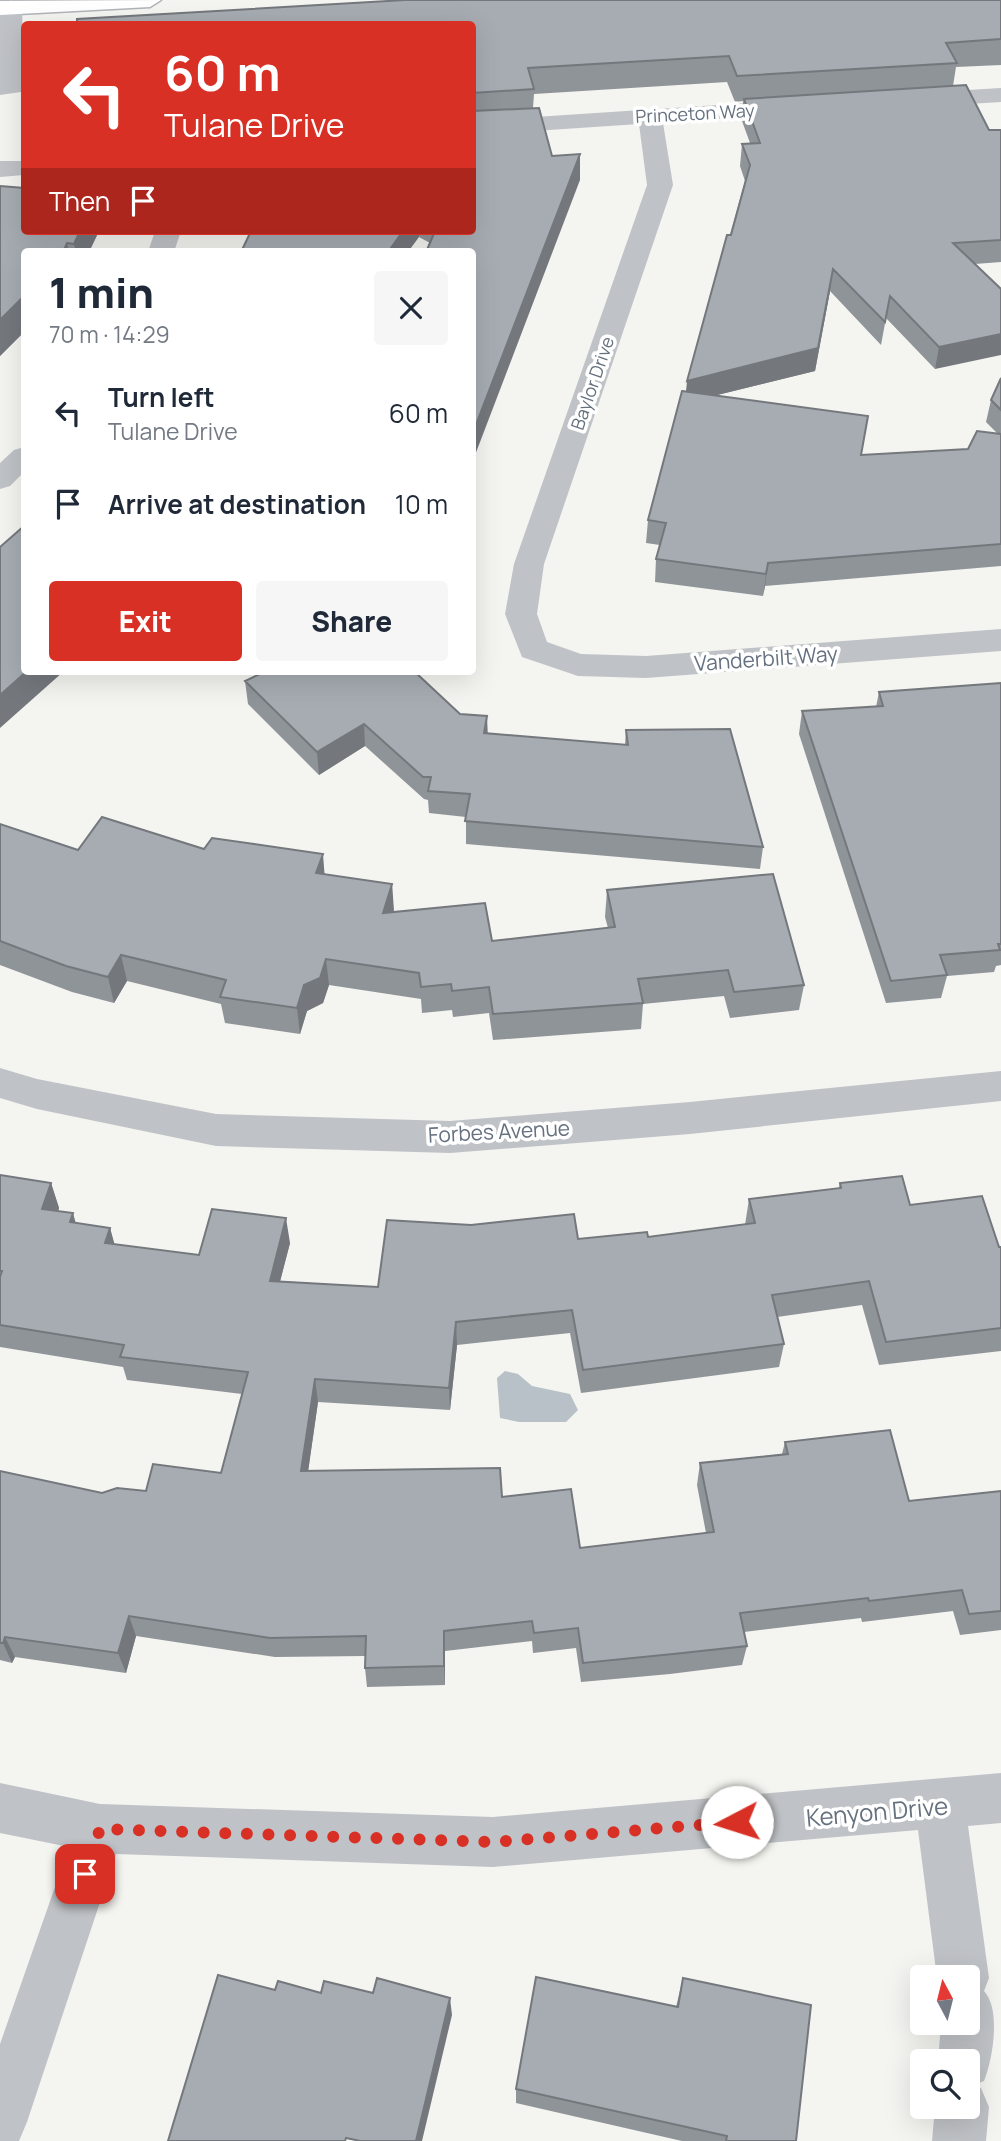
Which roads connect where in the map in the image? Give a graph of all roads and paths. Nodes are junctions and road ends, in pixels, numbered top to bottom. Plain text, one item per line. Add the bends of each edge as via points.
1 (150, 0) edge
2 (99, 1) edge
3 (14, 5) edge
4 (0, 88) edge
5 (1001, 95) edge
6 (893, 101) edge
7 (825, 105) edge
8 (650, 116) junction
9 (476, 128) edge
10 (21, 168) edge
11 (0, 169) edge
12 (21, 459) edge
13 (0, 480) edge
14 (1001, 640) edge
15 (533, 649) joint
16 (0, 1083) edge
17 (1001, 1086) edge
18 (1001, 1798) edge
19 (940, 1806) junction
20 (0, 1808) edge
21 (100, 1829) junction
22 (961, 1965) edge
23 (961, 2119) edge
24 (0, 2122) edge
25 (959, 2141) edge

1 - 2 main road
2 - 3 main road
3 - 4 street via 13,88
5 - 6 street
7 - 8 street, Princeton Way
8 - 9 street, Princeton Way
8 - 15 street, Baylor Drive via 660,185 529,564 521,614
10 - 11 street
12 - 13 street
14 - 15 street, Vanderbilt Way via 646,667 578,665
16 - 17 street, Forbes Avenue via 216,1130 450,1137
18 - 19 street, Kenyon Drive
19 - 21 street, Kenyon Drive via 494,1842
19 - 22 street
20 - 21 street, Kenyon Drive
21 - 24 street
23 - 25 street

